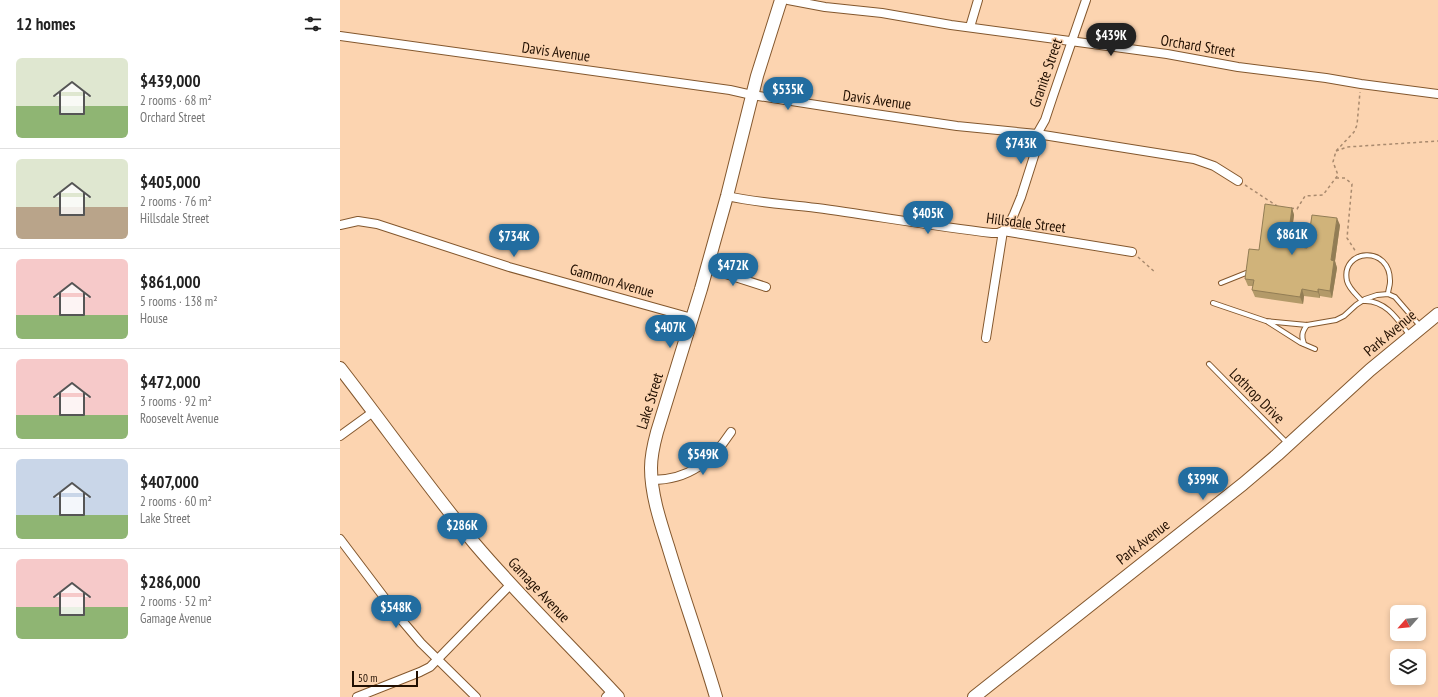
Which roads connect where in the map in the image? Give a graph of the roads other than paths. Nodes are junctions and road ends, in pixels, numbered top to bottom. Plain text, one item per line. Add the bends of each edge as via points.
1 (781, 0) edge
2 (788, 0) edge
3 (978, 0) edge
4 (1086, 0) edge
5 (970, 27) junction
6 (340, 36) edge
7 (1072, 41) junction
8 (1438, 94) edge
9 (752, 95) junction
10 (1037, 134) junction
11 (1238, 181) road end
12 (727, 196) junction
13 (340, 225) edge
14 (1003, 231) junction
15 (1132, 252) road end
16 (707, 268) junction
17 (1246, 273) edge
18 (1221, 283) dead end
19 (766, 287) dead end
20 (1388, 294) junction
21 (1362, 301) junction
22 (1213, 303) dead end
23 (1438, 314) edge
24 (692, 318) junction
25 (1266, 321) junction
26 (1307, 325) junction
27 (1421, 328) junction
28 (1410, 337) junction
29 (986, 338) dead end
30 (1304, 344) junction
31 (1315, 349) dead end
32 (1209, 364) dead end
33 (340, 368) edge
34 (373, 412) junction
35 (731, 432) dead end
36 (340, 436) edge
37 (1288, 444) junction
38 (652, 480) junction
39 (340, 539) edge
40 (511, 584) junction
41 (437, 659) junction
42 (612, 695) edge
43 (357, 697) edge
44 (476, 697) edge
45 (716, 697) edge
46 (974, 697) edge

1 - 9 street, Lake Street
2 - 5 street, Orchard Street
3 - 5 street
4 - 7 street, Granite Street
5 - 7 street, Orchard Street
6 - 9 street, Davis Avenue
7 - 8 street, Orchard Street
7 - 10 street, Granite Street via 1045,120
9 - 10 street, Davis Avenue via 957,126
9 - 12 street, Lake Street
10 - 11 street, Davis Avenue via 1194,159 1214,166
10 - 14 street, Granite Street via 1035,153 1021,197 1012,219
12 - 14 street, Hillsdale Street via 918,224 992,233
12 - 16 street, Lake Street
13 - 24 street, Gammon Avenue via 358,221 377,224 509,266
14 - 15 street, Hillsdale Street
14 - 29 street, Granite Street
16 - 19 street
16 - 24 street, Lake Street
17 - 18 lane
20 - 21 lane
20 - 21 lane via 1390,282 1385,262 1378,256 1359,256 1351,262 1346,271 1347,282
20 - 27 lane via 1395,298
21 - 26 lane via 1336,320
21 - 28 lane via 1381,304 1389,310
22 - 25 lane
23 - 27 street, Park Avenue
24 - 38 street, Lake Street via 654,444
25 - 26 lane
25 - 30 lane
26 - 30 lane via 1302,332
27 - 28 street, Park Avenue
28 - 37 street, Park Avenue
30 - 31 lane
32 - 37 lane, Lothrop Drive
33 - 34 street, Gamage Avenue
34 - 36 street
34 - 40 street, Gamage Avenue via 453,517
35 - 38 street via 707,461 698,467 671,479
37 - 46 street, Park Avenue via 1231,493
38 - 45 street, Lake Street via 672,559
39 - 41 street via 399,617
40 - 41 street
40 - 42 street, Gamage Avenue
41 - 43 street via 420,672
41 - 44 street

